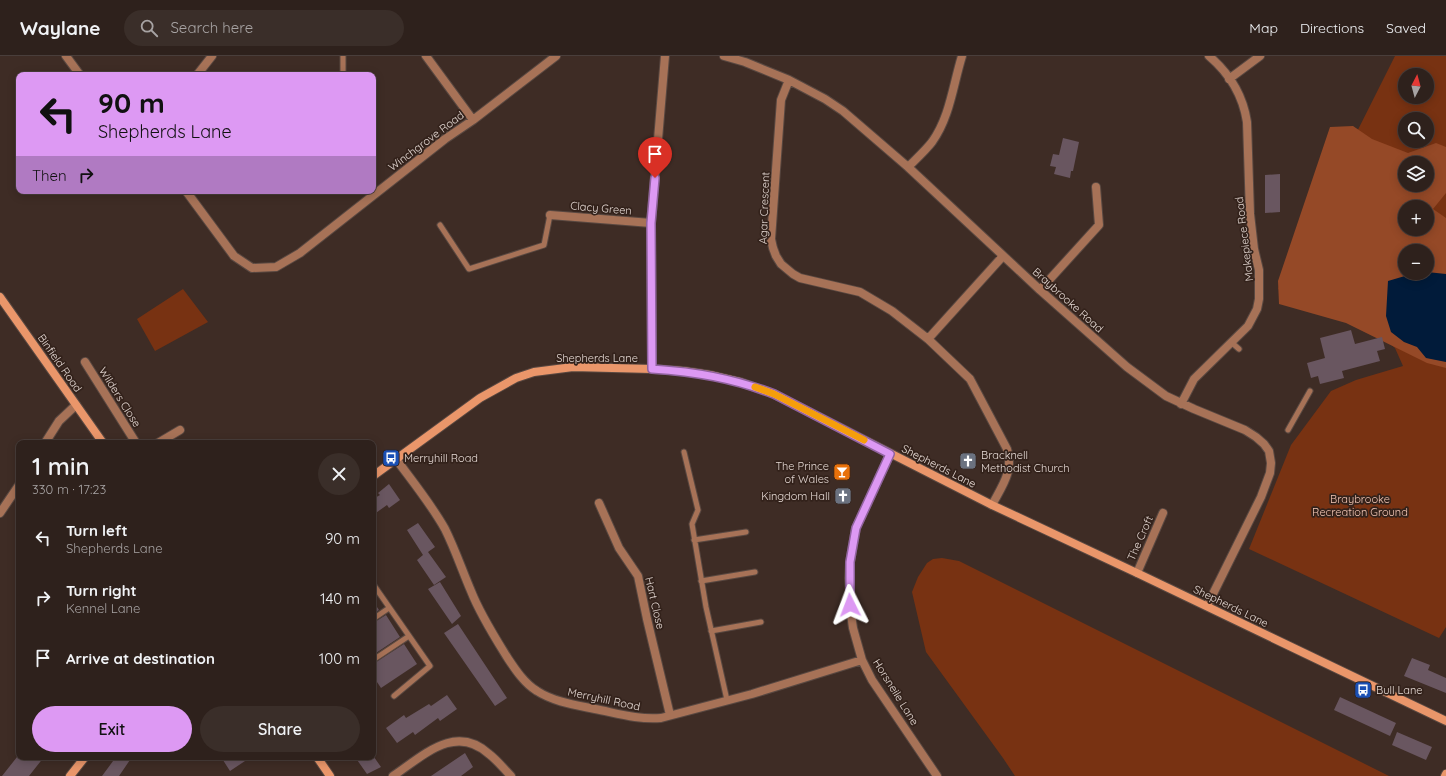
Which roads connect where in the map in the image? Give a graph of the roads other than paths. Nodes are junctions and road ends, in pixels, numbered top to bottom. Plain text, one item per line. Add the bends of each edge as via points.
1 (66, 56) edge
2 (212, 56) edge
3 (343, 56) edge
4 (426, 56) edge
5 (556, 56) edge
6 (665, 56) edge
7 (724, 56) edge
8 (962, 56) edge
9 (1208, 56) edge
10 (1260, 56) edge
11 (78, 72) edge
12 (199, 72) edge
13 (343, 72) edge
14 (1229, 79) junction
15 (789, 80) junction
16 (473, 120) junction
17 (908, 167) junction
18 (1096, 187) dead end
19 (376, 193) edge
20 (188, 194) edge
21 (375, 194) edge
22 (550, 215) joint
23 (651, 223) junction
24 (440, 226) dead end
25 (1003, 256) junction
26 (1040, 290) junction
27 (0, 297) edge
28 (928, 339) junction
29 (1231, 342) junction
30 (1239, 349) dead end
31 (85, 362) dead end
32 (652, 369) junction
33 (1310, 391) dead end
34 (1181, 404) junction
35 (76, 406) junction
36 (180, 430) dead end
37 (1288, 430) dead end
38 (47, 440) edge
39 (101, 440) edge
40 (134, 440) edge
41 (163, 440) edge
42 (684, 452) dead end
43 (890, 454) junction
44 (396, 459) junction
45 (376, 474) edge
46 (16, 489) edge
47 (599, 503) dead end
48 (992, 505) junction
49 (0, 513) edge
50 (1163, 513) dead end
51 (746, 532) dead end
52 (694, 540) junction
53 (755, 572) dead end
54 (1137, 573) junction
55 (701, 581) junction
56 (376, 588) edge
57 (1207, 606) junction
58 (389, 608) junction
59 (376, 617) edge
60 (761, 622) dead end
61 (711, 631) junction
62 (409, 636) junction
63 (376, 658) edge
64 (862, 660) junction
65 (394, 696) dead end
66 (727, 700) junction
67 (670, 715) junction
68 (1446, 721) edge
69 (83, 760) edge
70 (319, 760) edge
71 (73, 775) edge
72 (330, 776) edge
73 (394, 776) edge
74 (511, 776) edge
75 (937, 776) edge

1 - 11 street
2 - 12 street
3 - 13 lane
4 - 16 street
5 - 16 street, Winchgrove Road
6 - 23 street
7 - 15 street, Braybrooke Road
8 - 17 street via 952,98 941,124 932,142
9 - 14 street, Makepiece Road
10 - 14 street
14 - 29 street, Makepiece Road via 1242,102 1247,122 1250,214 1260,289 1253,318
15 - 17 street, Braybrooke Road via 843,111
15 - 28 street, Agar Crescent via 780,108 771,239 776,256 786,269 800,278 860,292 892,311
16 - 19 street, Winchgrove Road
17 - 25 street, Braybrooke Road
18 - 26 street via 1099,225
20 - 21 street, Winchgrove Road via 234,256 252,268 276,267 300,253
22 - 23 street, Clacy Green
22 - 24 lane via 544,245 469,269
23 - 32 street
25 - 26 street, Braybrooke Road
25 - 28 street
26 - 34 street, Braybrooke Road via 1126,367
27 - 35 street, Binfield Road
28 - 48 street, Agar Crescent via 970,379 1010,456 1009,471
29 - 30 lane
29 - 34 street, Makepiece Road via 1194,379
31 - 40 street, Wilders Close
32 - 43 street, Shepherds Lane via 710,375 774,394
32 - 44 street, Shepherds Lane via 573,367 525,374 480,398
33 - 37 lane
34 - 57 street, Braybrooke Road via 1256,437 1269,451 1271,462 1270,473 1261,496
35 - 38 street via 59,421
35 - 39 street, Binfield Road
36 - 41 street
42 - 52 lane via 698,510 692,524
43 - 48 street, Shepherds Lane
43 - 64 street, Horsneile Lane via 856,528 850,562 851,614
44 - 45 street, Shepherds Lane
44 - 67 street, Merryhill Road via 444,529 493,636 524,680 537,691 553,699 574,705 650,719
46 - 49 street
47 - 67 street, Hart Close via 619,548 638,576
48 - 54 street, Shepherds Lane
50 - 54 street, The Croft
51 - 52 lane
52 - 55 lane
53 - 55 lane
54 - 57 street, Shepherds Lane
55 - 61 lane
56 - 58 lane
57 - 68 street, Shepherds Lane
58 - 59 lane
58 - 62 lane
60 - 61 lane
61 - 66 lane
62 - 63 lane
62 - 65 lane via 430,666
64 - 66 street, Merryhill Road
64 - 75 street, Horsneile Lane via 872,680
66 - 67 street, Merryhill Road
69 - 71 street
70 - 72 street
73 - 74 street via 440,745 451,741 480,746

